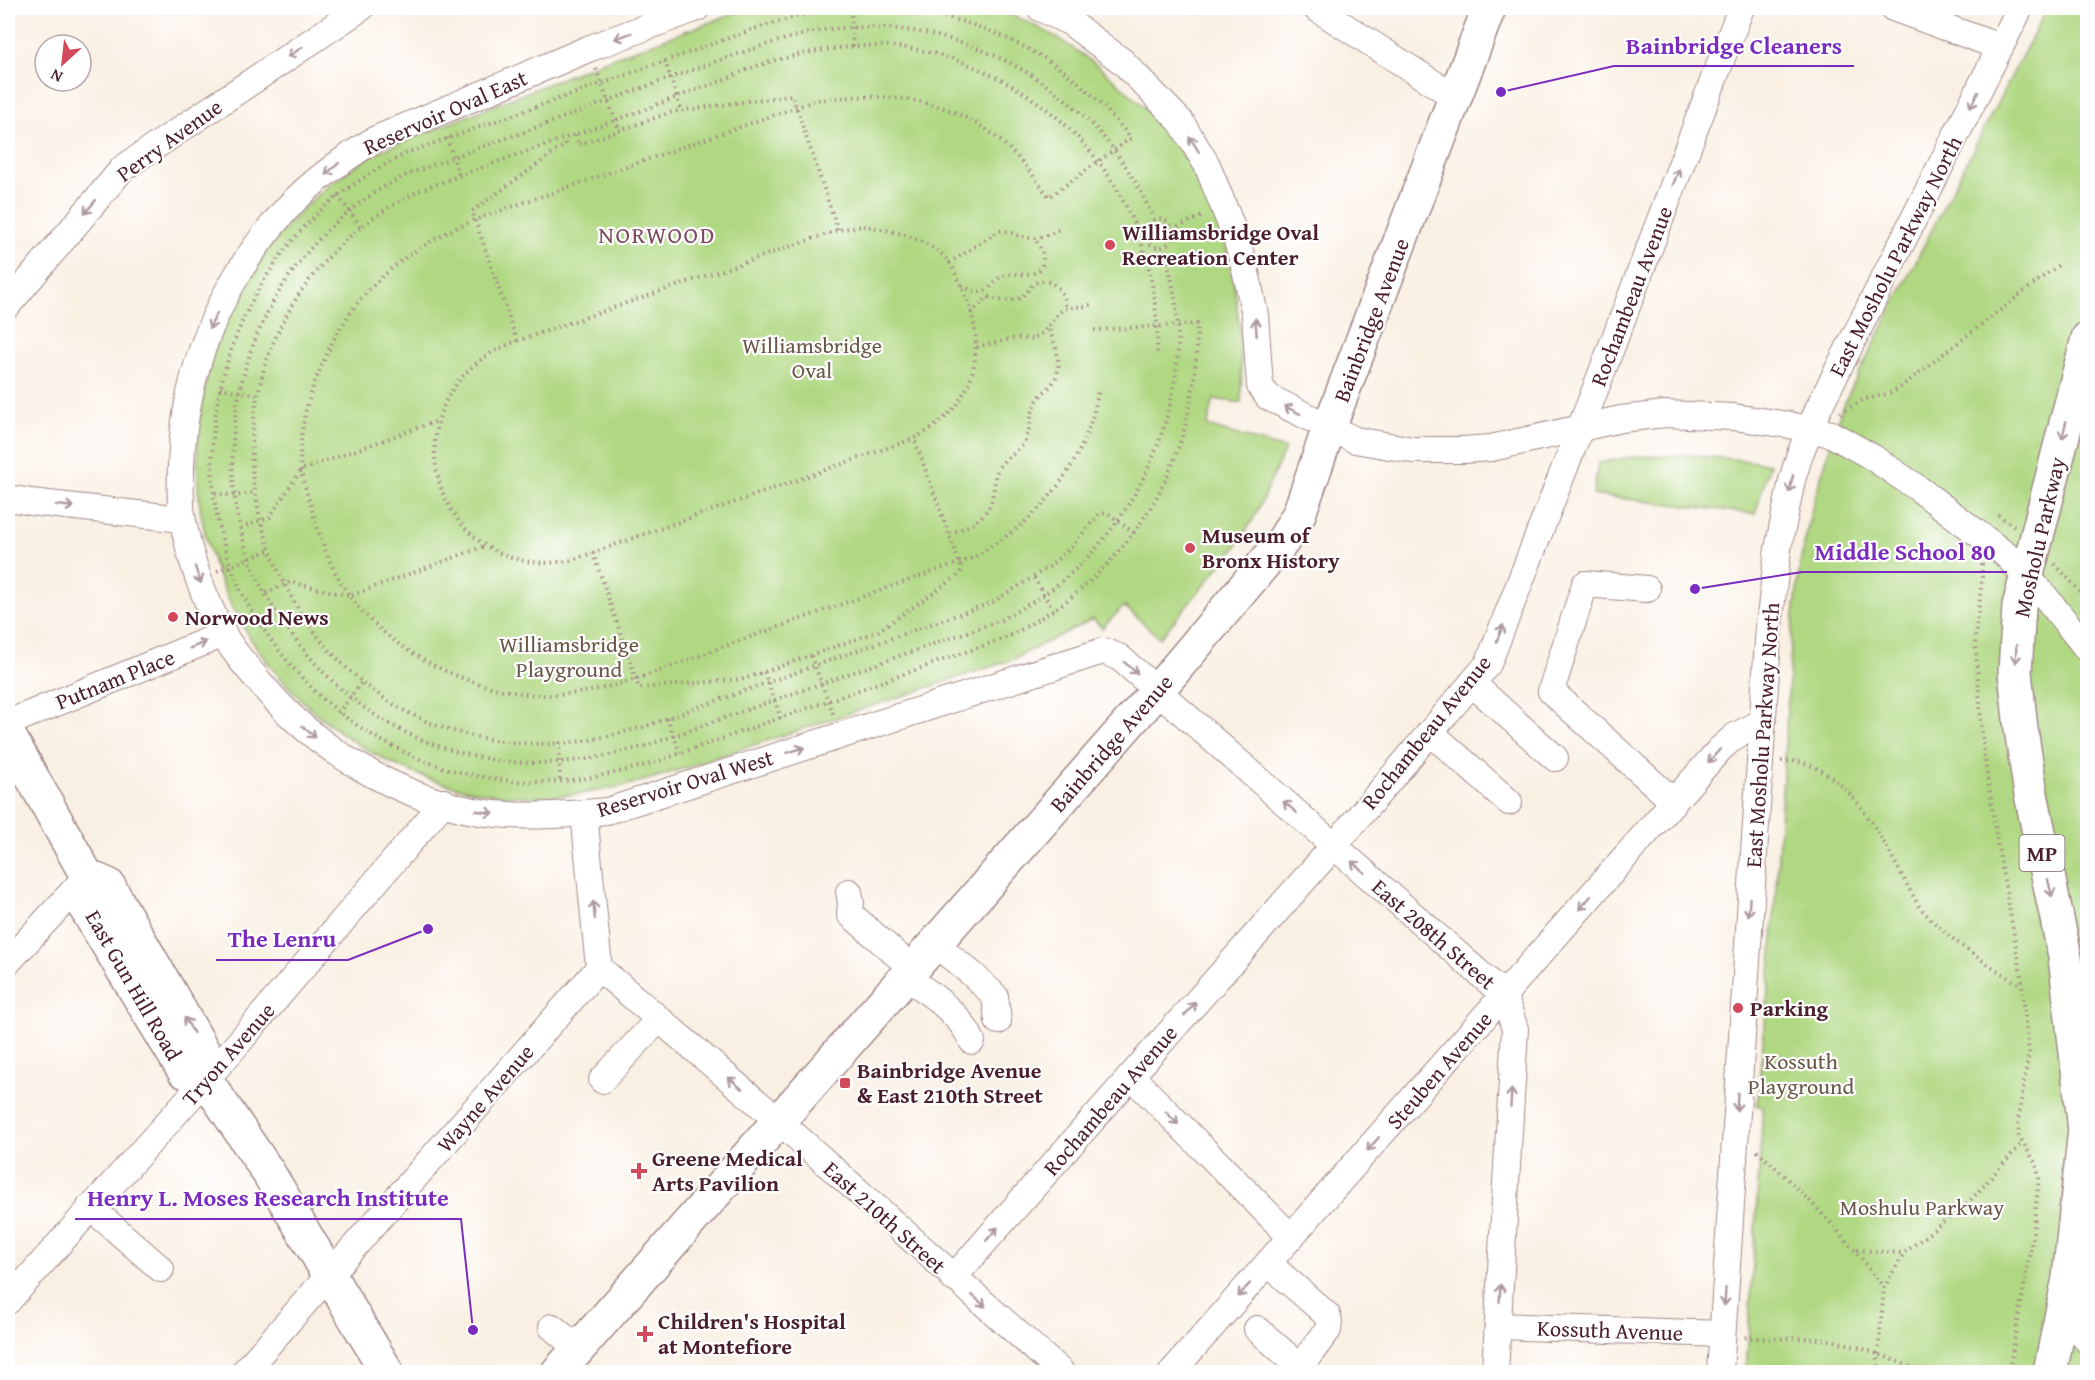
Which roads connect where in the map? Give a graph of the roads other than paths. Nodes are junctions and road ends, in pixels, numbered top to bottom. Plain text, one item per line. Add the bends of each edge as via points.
1 (361, 8) edge
2 (1040, 8) edge
3 (1316, 8) edge
4 (1489, 8) edge
5 (1740, 8) edge
6 (1893, 8) edge
7 (2020, 8) edge
8 (687, 9) edge
9 (327, 17) edge
10 (2000, 47) junction
11 (1455, 97) junction
12 (8, 305) edge
13 (2088, 338) edge
14 (1581, 427) junction
15 (1329, 428) junction
16 (1810, 429) junction
17 (8, 498) edge
18 (182, 519) junction
19 (2040, 569) junction
20 (1647, 589) dead end
21 (224, 634) junction
22 (2088, 650) edge
23 (1103, 651) joint
24 (1472, 683) junction
25 (1157, 690) junction
26 (8, 723) edge
27 (1761, 723) junction
28 (1430, 732) junction
29 (8, 734) edge
30 (1555, 758) dead end
31 (444, 802) junction
32 (1509, 802) dead end
33 (1674, 802) junction
34 (584, 813) junction
35 (1334, 846) junction
36 (87, 876) junction
37 (849, 892) dead end
38 (935, 944) junction
39 (8, 962) edge
40 (599, 968) junction
41 (909, 973) junction
42 (1504, 995) junction
43 (659, 1018) junction
44 (998, 1021) dead end
45 (972, 1041) dead end
46 (1131, 1076) junction
47 (206, 1080) junction
48 (602, 1080) dead end
49 (2086, 1119) edge
50 (779, 1121) junction
51 (90, 1207) junction
52 (1291, 1237) junction
53 (1268, 1263) junction
54 (161, 1269) dead end
55 (329, 1276) junction
56 (953, 1278) junction
57 (8, 1301) edge
58 (2064, 1308) junction
59 (1499, 1326) junction
60 (552, 1327) dead end
61 (1257, 1329) dead end
62 (1733, 1336) junction
63 (2088, 1341) edge
64 (568, 1361) edge
65 (1496, 1364) edge
66 (1299, 1370) edge
67 (244, 1372) edge
68 (387, 1372) edge
69 (1061, 1372) edge
70 (1172, 1372) edge
71 (1478, 1372) edge
72 (1720, 1372) edge
73 (2050, 1372) edge

1 - 9 street, Perry Avenue
15 -> 2 street via 1268,397 1260,386 1255,315 1237,240 1208,165 1181,122 1123,62 1071,23
3 - 11 street
4 - 11 main road, Bainbridge Avenue
14 -> 5 street, Rochambeau Avenue
6 - 10 street
7 - 10 street, East Mosholu Parkway North
8 -> 18 street, Reservoir Oval East via 374,140 342,160 290,206 243,265 208,329 187,404 180,489
9 -> 12 street, Perry Avenue via 123,168
10 -> 16 street, East Mosholu Parkway North
11 - 15 main road, Bainbridge Avenue
13 -> 19 main road, Mosholu Parkway / MP
14 - 15 street via 1491,448 1436,451 1371,444
14 - 16 street via 1642,416 1686,414
24 -> 14 street, Rochambeau Avenue via 1488,664
15 - 25 main road, Bainbridge Avenue via 1299,514 1283,542
16 - 19 street via 1846,441 1992,543
16 -> 27 street, East Mosholu Parkway North via 1796,465 1778,549
17 -> 18 street
18 -> 21 street, Reservoir Oval West via 195,568
19 - 22 street
19 -> 49 main road, Mosholu Parkway / MP via 2019,606 2017,698 2037,826 2065,957
20 - 33 street via 1585,584 1551,691
26 -> 21 street, Putnam Place
21 -> 31 street, Reservoir Oval West via 252,674 318,739 351,762
23 -> 25 street, East 208th Street via 1119,657
34 -> 23 street, Reservoir Oval West via 607,811
24 - 28 street, Rochambeau Avenue
24 - 30 street
35 -> 25 street, East 208th Street
25 - 38 main road, Bainbridge Avenue
27 -> 33 street, Steuben Avenue via 1728,742
27 -> 62 street, East Mosholu Parkway North
28 - 32 street
28 - 35 street, Rochambeau Avenue
29 - 36 main road, East Gun Hill Road
31 -> 34 street, Reservoir Oval West via 524,816
31 - 47 street, Tryon Avenue
33 -> 42 street, Steuben Avenue
40 -> 34 street
42 -> 35 street, East 208th Street
46 -> 35 street, Rochambeau Avenue
36 - 39 street
36 - 47 main road, East Gun Hill Road via 85,907 184,1071
37 - 41 street via 850,914
38 - 41 main road, Bainbridge Avenue
38 - 44 street via 995,996
40 - 43 street, East 210th Street
40 - 55 street, Wayne Avenue
41 - 45 street via 960,1022
41 - 50 main road, Bainbridge Avenue
42 -> 52 street, Steuben Avenue
59 -> 42 street, East 208th Street via 1515,1029
43 - 48 street
50 -> 43 street, East 210th Street
46 -> 52 street
56 -> 46 street, Rochambeau Avenue
47 - 51 street, Tryon Avenue
47 - 55 main road, East Gun Hill Road
49 - 58 main road, Mosholu Parkway / MP
50 - 56 street, East 210th Street
50 - 64 main road, Bainbridge Avenue
51 - 54 street
51 - 57 street, Tryon Avenue
52 - 53 street, Steuben Avenue
53 - 66 street via 1327,1315 1328,1330
53 -> 70 street, Steuben Avenue
55 - 67 street, Wayne Avenue
55 - 68 main road, East Gun Hill Road
56 -> 69 street, East 210th Street
58 - 63 street
58 - 73 main road, Mosholu Parkway / MP
59 - 62 street, Kossuth Avenue
59 - 65 street, East 208th Street
60 - 64 street
61 - 66 street
62 - 72 street, East Mosholu Parkway North
65 - 71 street

